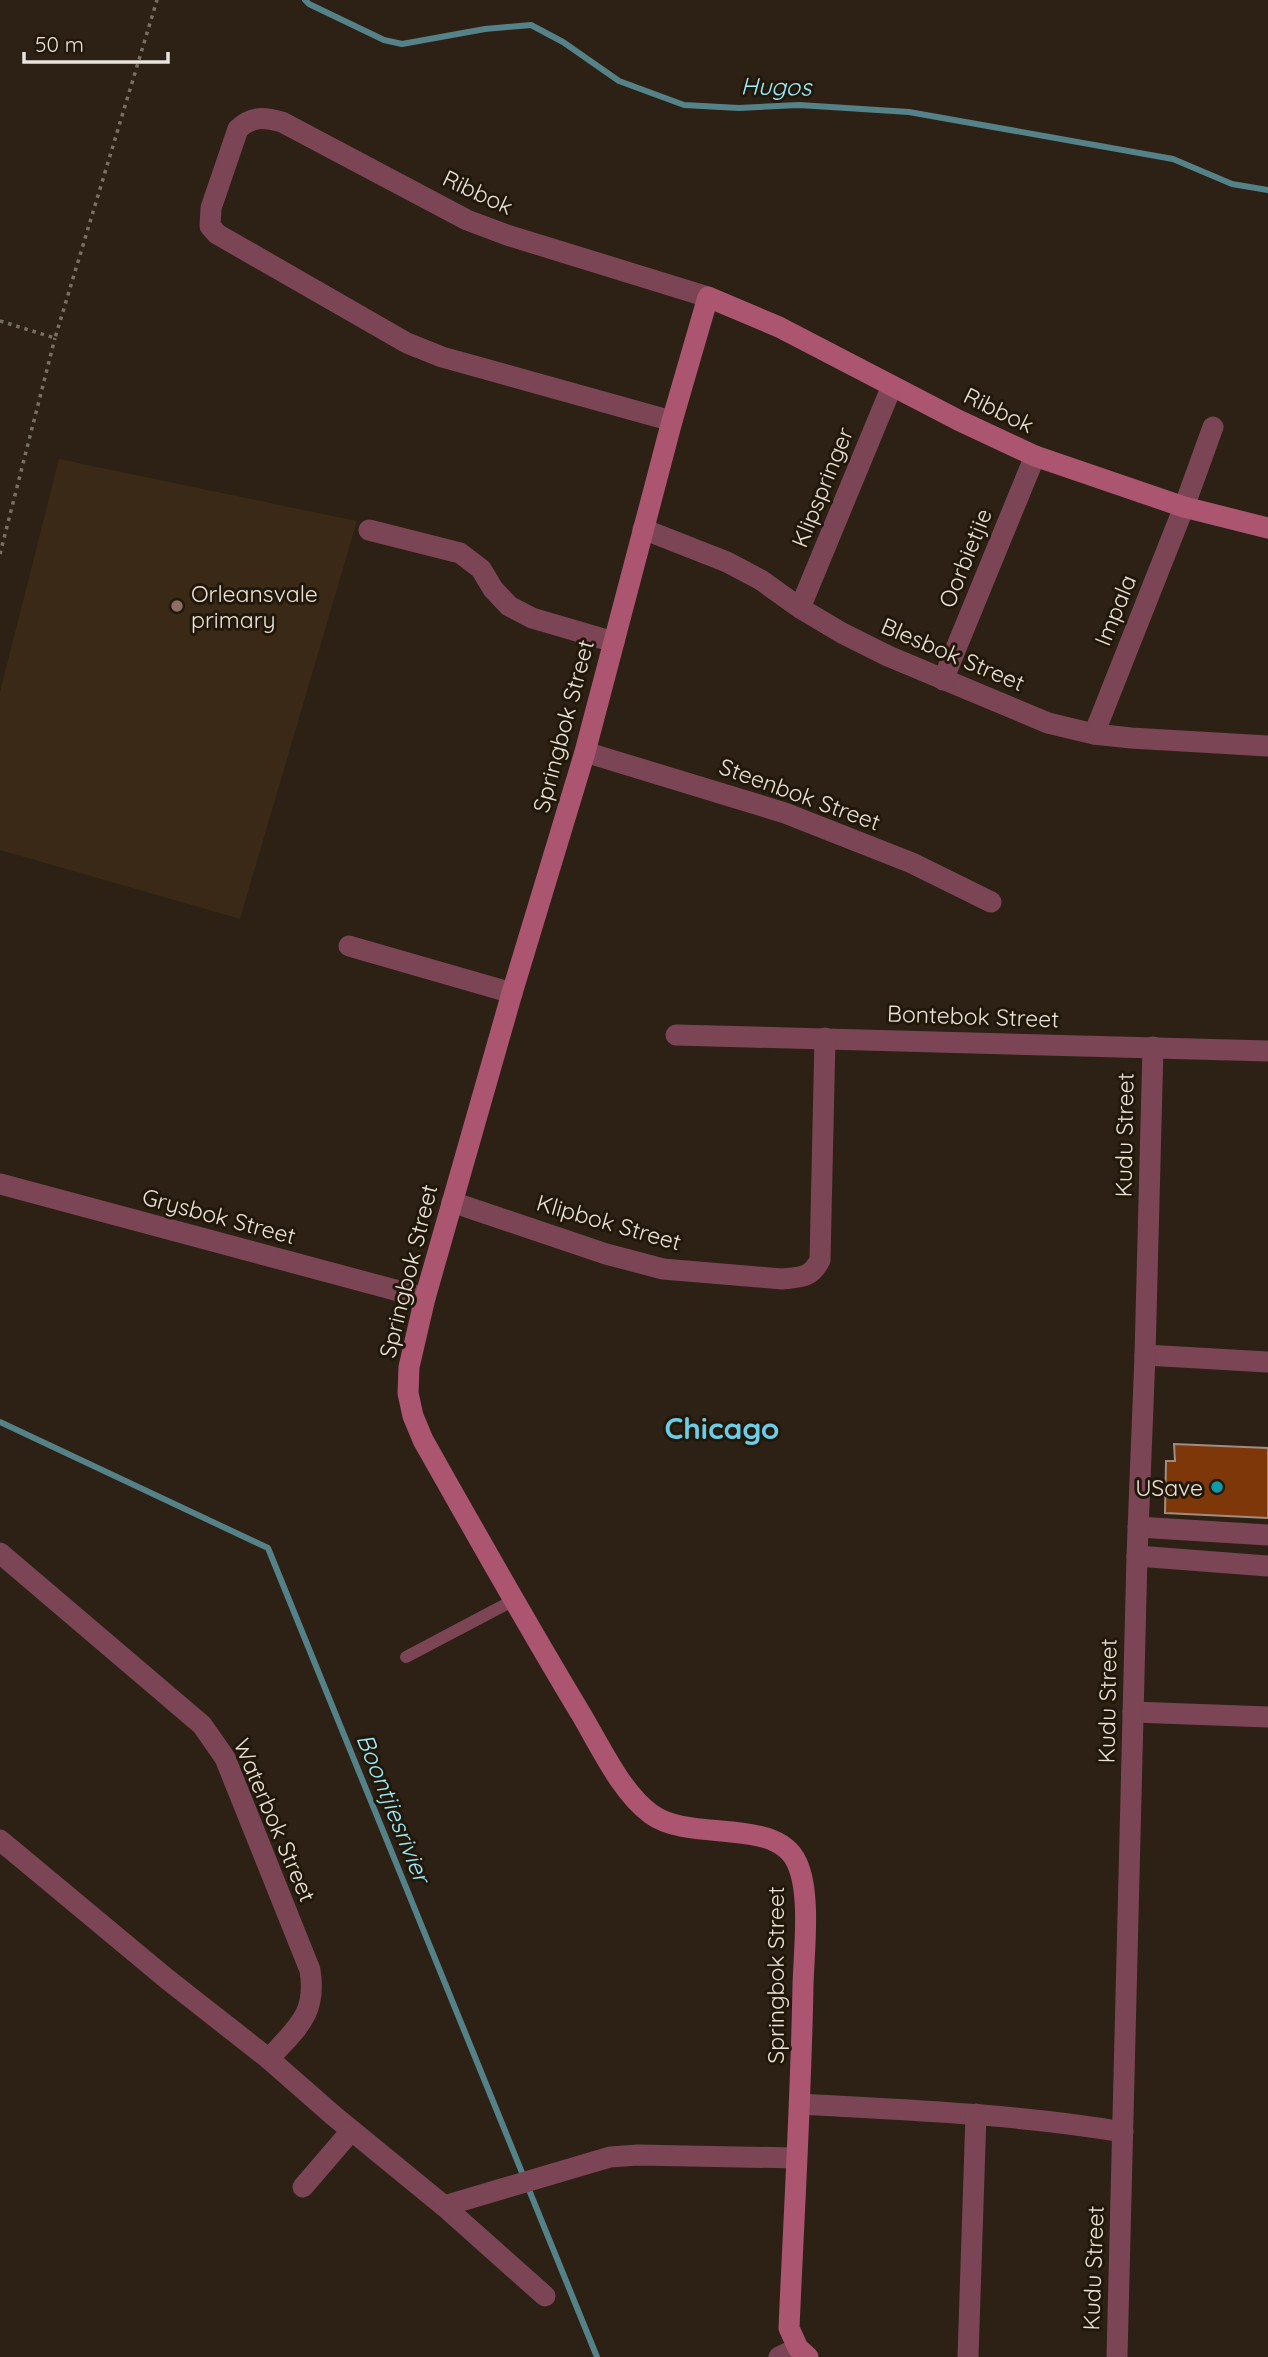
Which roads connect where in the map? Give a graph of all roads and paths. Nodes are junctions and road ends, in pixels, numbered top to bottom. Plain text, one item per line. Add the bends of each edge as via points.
1 (157, 0) edge
2 (708, 298) junction
3 (0, 321) edge
4 (55, 338) junction
5 (892, 386) junction
6 (672, 421) junction
7 (1213, 427) dead end
8 (1035, 456) junction
9 (1184, 507) junction
10 (1268, 528) edge
11 (643, 529) junction
12 (369, 530) dead end
13 (0, 554) edge
14 (800, 608) junction
15 (614, 642) junction
16 (943, 680) junction
17 (1094, 734) junction
18 (1268, 746) edge
19 (585, 752) junction
20 (991, 902) dead end
21 (349, 946) dead end
22 (512, 993) junction
23 (676, 1035) dead end
24 (825, 1038) junction
25 (1153, 1047) junction
26 (1268, 1051) edge
27 (0, 1184) edge
28 (452, 1202) junction
29 (425, 1298) junction
30 (1145, 1354) junction
31 (1268, 1362) edge
32 (1138, 1527) junction
33 (1268, 1535) edge
34 (0, 1553) edge
35 (1136, 1556) junction
36 (1268, 1566) edge
37 (513, 1600) junction
38 (406, 1657) dead end
39 (1133, 1712) junction
40 (1268, 1717) edge
41 (0, 1840) edge
42 (270, 2059) junction
43 (800, 2104) junction
44 (976, 2113) junction
45 (351, 2131) junction
46 (1123, 2132) junction
47 (796, 2158) junction
48 (303, 2187) dead end
49 (444, 2206) junction
50 (545, 2296) dead end
51 (795, 2354) edge
52 (968, 2357) edge
53 (1117, 2357) edge

1 - 4 path
2 - 5 street, Ribbok via 779,327
2 - 6 street, Springbok Street
2 - 6 street, Ribbok via 467,220 265,117 248,120 238,129 211,208 210,226 217,234 408,343 442,357
3 - 4 path
4 - 13 path
5 - 8 street, Ribbok
5 - 14 street, Klipspringer
6 - 11 street, Springbok Street
7 - 9 street, Impala
8 - 9 street, Ribbok
8 - 16 street, Oorbietjie
9 - 10 street, Ribbok
9 - 17 street, Impala
11 - 14 street, Blesbok Street via 727,562
11 - 15 street, Springbok Street
12 - 15 street via 460,553 481,569 509,606 532,618
14 - 16 street, Blesbok Street
15 - 19 street, Springbok Street
16 - 17 street, Blesbok Street via 1048,723
17 - 18 street, Blesbok Street
19 - 20 street, Steenbok Street via 785,813 912,863
19 - 22 street, Springbok Street
21 - 22 street
22 - 28 street, Springbok Street
23 - 24 street, Bontebok Street
24 - 25 street, Bontebok Street
24 - 28 street, Klipbok Street via 820,1260 814,1271 801,1277 663,1269
25 - 26 street, Bontebok Street
25 - 30 street, Kudu Street
27 - 29 street, Grysbok Street
28 - 29 street, Springbok Street
29 - 37 street, Springbok Street via 409,1367 413,1416
30 - 31 street
30 - 32 street, Kudu Street
32 - 33 street
32 - 35 street, Kudu Street
34 - 42 street, Waterbok Street via 202,1725 225,1758 310,1970 313,1990 310,2008 299,2026
35 - 36 street
35 - 39 street, Kudu Street
37 - 38 lane
37 - 43 street, Springbok Street via 628,1792 651,1815 681,1828 758,1835 784,1846 796,1860 804,1882
39 - 40 street
39 - 46 street, Kudu Street
41 - 42 street
42 - 45 street
43 - 44 street
43 - 47 street, Springbok Street
44 - 46 street
44 - 52 street
45 - 48 street
45 - 49 street
46 - 53 street, Kudu Street
47 - 49 street via 610,2157
47 - 51 street, Springbok Street via 789,2328
49 - 50 street

